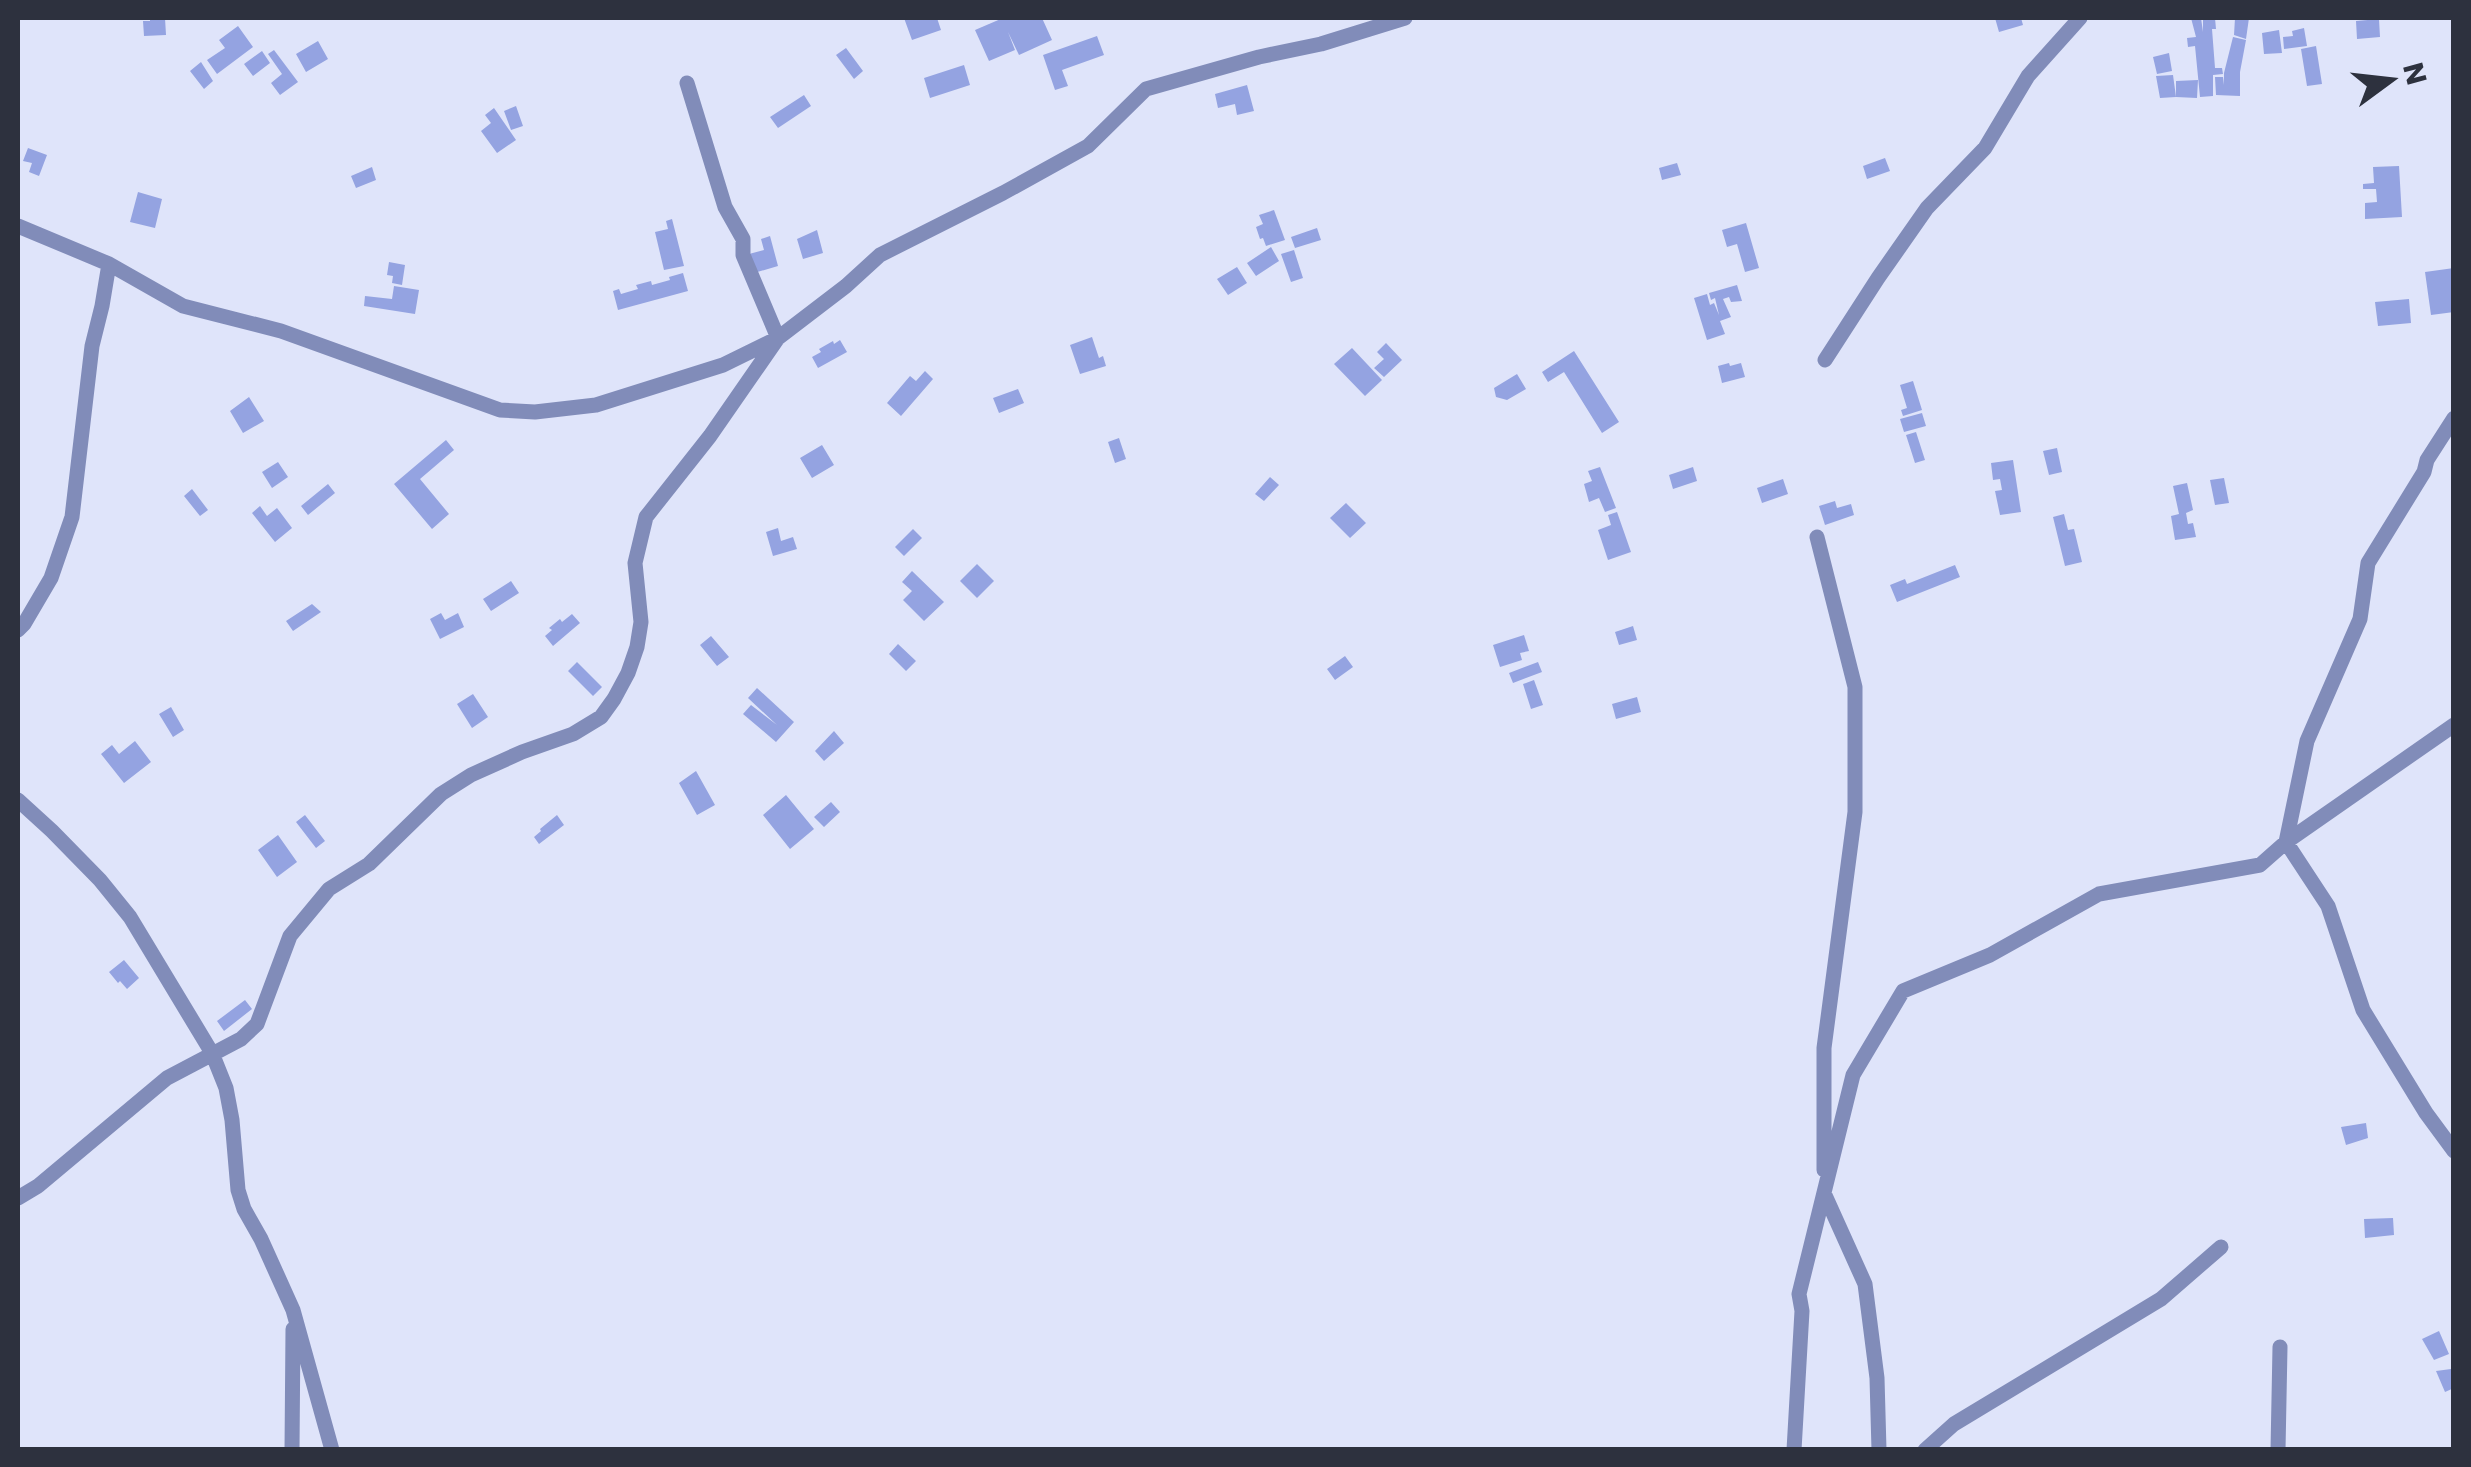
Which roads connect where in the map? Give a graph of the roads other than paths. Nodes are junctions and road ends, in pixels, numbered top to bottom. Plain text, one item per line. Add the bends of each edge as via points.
1 (1405, 18) edge
2 (2080, 18) edge
3 (687, 83) dead end
4 (18, 226) edge
5 (108, 264) junction
6 (778, 338) junction
7 (1826, 360) dead end
8 (2454, 418) edge
9 (1817, 537) dead end
10 (18, 630) edge
11 (2454, 725) edge
12 (18, 800) edge
13 (2286, 842) junction
14 (212, 1053) junction
15 (2454, 1151) edge
16 (1824, 1194) junction
17 (18, 1198) edge
18 (2221, 1247) dead end
19 (293, 1310) junction
20 (2280, 1346) dead end
21 (292, 1450) edge
22 (332, 1450) edge
23 (1794, 1450) edge
24 (1879, 1450) edge
25 (1925, 1450) edge
26 (2278, 1450) edge

1 - 6 street via 1146,89 1088,146 880,255
2 - 7 street via 2028,76 1986,148 1927,208
3 - 6 street via 725,207 743,240 742,255
4 - 5 street
5 - 6 street via 184,306 281,330 500,410 596,405 723,365
5 - 10 street via 72,516 51,578
6 - 14 street via 646,517 635,563 637,647 601,717 471,775 370,864 329,890 290,936 257,1024
8 - 13 street via 2368,562 2360,619 2307,741
9 - 16 street via 1855,686 1855,812 1824,1048
11 - 13 street
12 - 14 street via 130,917
13 - 15 street via 2328,906 2363,1010
13 - 16 street via 2260,865 2099,894 1990,955 1903,991 1853,1075
14 - 17 street via 167,1078
14 - 19 street via 226,1088 238,1190
16 - 23 street via 1799,1294
16 - 24 street via 1865,1284
18 - 25 street via 2161,1298 1954,1424
19 - 21 street
19 - 22 street
20 - 26 street

